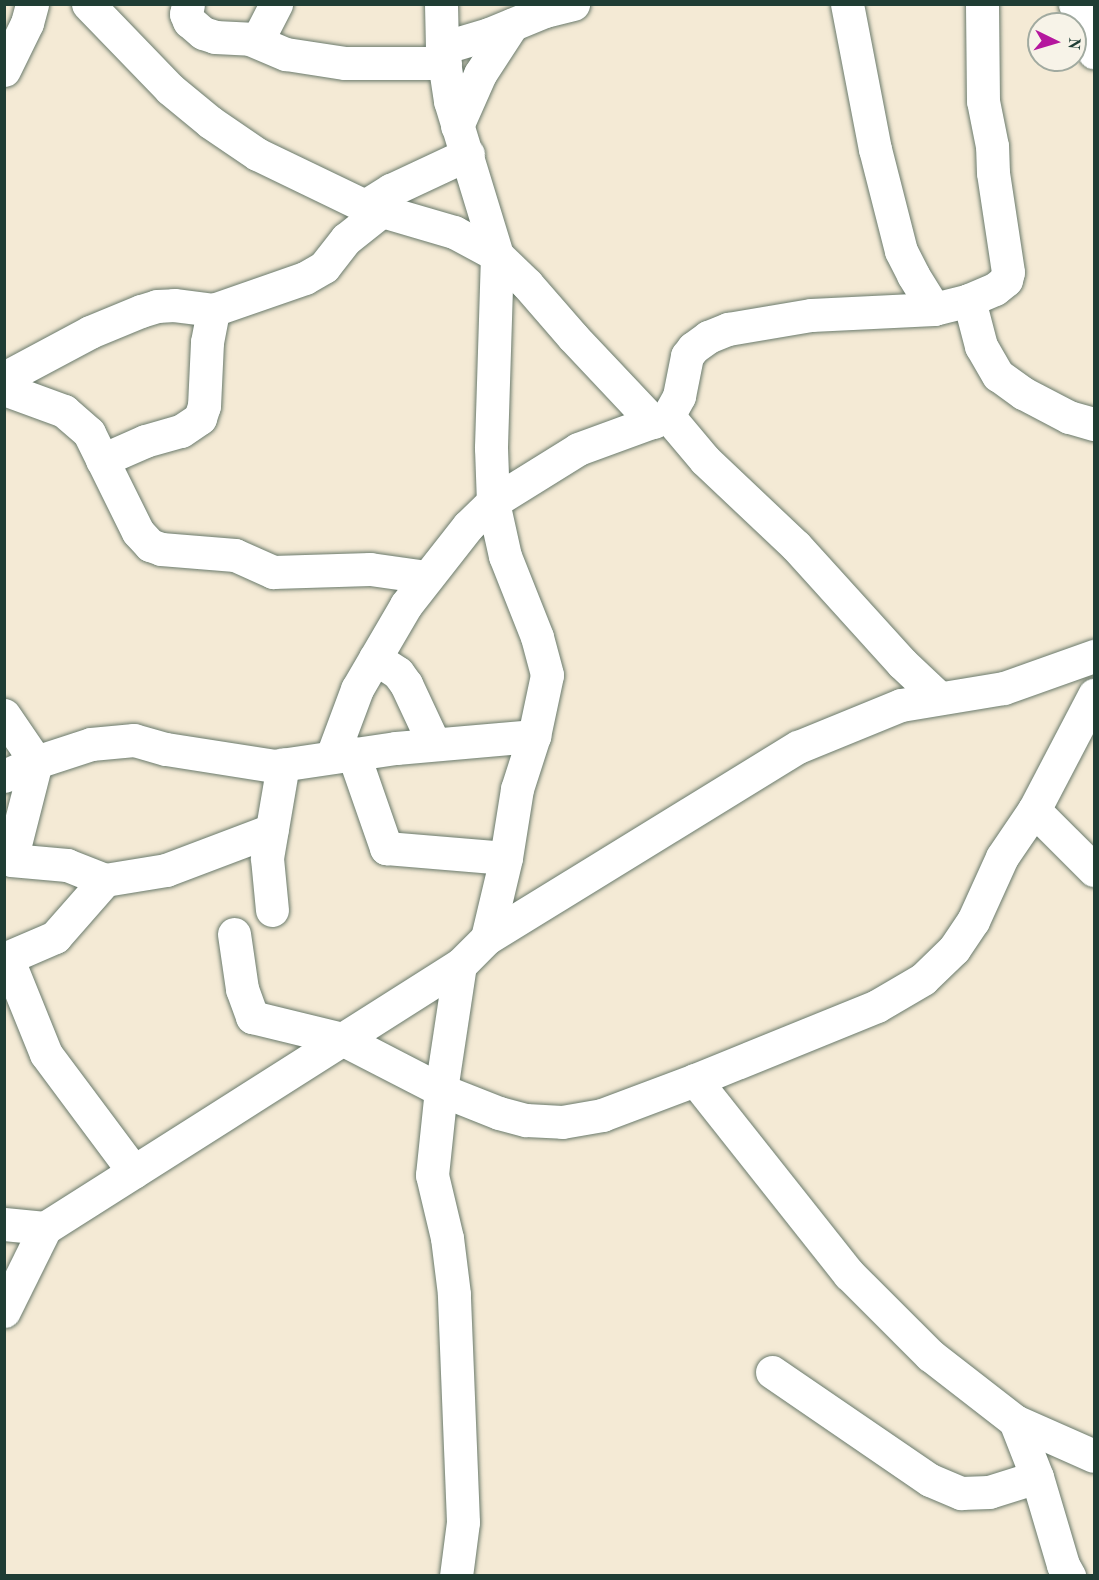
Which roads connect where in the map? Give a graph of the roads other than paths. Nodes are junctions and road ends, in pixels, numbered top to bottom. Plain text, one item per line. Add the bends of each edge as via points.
1 (32, 4) edge
2 (88, 4) edge
3 (188, 4) edge
4 (276, 4) edge
5 (441, 4) edge
6 (847, 4) edge
7 (982, 4) edge
8 (1075, 4) edge
9 (554, 7) edge
10 (512, 25) junction
11 (257, 42) junction
12 (1095, 52) edge
13 (444, 55) junction
14 (4, 70) edge
15 (463, 140) junction
16 (373, 209) junction
17 (497, 255) junction
18 (969, 300) junction
19 (934, 309) junction
20 (213, 310) junction
21 (4, 378) edge
22 (4, 389) edge
23 (660, 419) junction
24 (1095, 424) edge
25 (102, 460) junction
26 (493, 502) junction
27 (426, 577) junction
28 (1095, 656) edge
29 (375, 658) junction
30 (1095, 695) edge
31 (938, 697) junction
32 (4, 715) edge
33 (534, 736) junction
34 (434, 744) junction
35 (342, 754) junction
36 (36, 762) junction
37 (284, 764) junction
38 (4, 777) edge
39 (1034, 810) junction
40 (272, 830) junction
41 (506, 858) junction
42 (8, 861) edge
43 (1095, 870) edge
44 (105, 880) junction
45 (272, 910) dead end
46 (234, 934) dead end
47 (487, 938) junction
48 (6, 959) edge
49 (460, 964) junction
50 (342, 1039) junction
51 (695, 1080) junction
52 (441, 1090) junction
53 (134, 1172) junction
54 (4, 1224) edge
55 (45, 1228) junction
56 (4, 1311) edge
57 (772, 1372) dead end
58 (1015, 1421) junction
59 (1095, 1456) edge
60 (1037, 1477) junction
61 (456, 1575) edge
62 (1069, 1575) edge

1 - 14 street
2 - 16 street via 170,89 210,122 257,154
3 - 11 street via 189,21 202,33
4 - 11 street
5 - 13 street
6 - 19 street via 875,149 898,241 909,269
7 - 18 street via 983,101 1008,272 1006,280 995,289
8 - 12 street
9 - 10 street
10 - 13 street
10 - 15 street via 484,67
11 - 13 street via 286,54 345,63
13 - 15 street
15 - 16 street via 391,190
15 - 17 street
16 - 17 street via 454,232
16 - 20 street via 324,267 276,289
17 - 23 street via 588,353
17 - 26 street
18 - 19 street
18 - 24 street via 981,346 998,375 1069,417
19 - 23 street via 811,315 718,332 687,356 679,396
20 - 21 street via 174,305 149,308 90,332
20 - 25 street via 200,418 181,431 145,441
22 - 25 street via 64,411 89,433
23 - 26 street via 578,449
23 - 31 street via 796,546
25 - 27 street via 138,532 150,545 161,549 235,555 273,572 370,569
26 - 27 street
26 - 33 street via 505,556 545,661 546,681
27 - 29 street
28 - 31 street via 1004,688
29 - 34 street via 398,673 406,684
29 - 35 street via 357,689
30 - 39 street
31 - 47 street via 901,705 798,747
32 - 36 street
33 - 34 street
33 - 41 street via 517,789
34 - 35 street
35 - 37 street
35 - 41 street via 386,848
36 - 37 street via 91,744 134,740 274,766
36 - 38 street
36 - 42 street
37 - 40 street
39 - 43 street
39 - 51 street via 1002,857 973,921 954,949 922,979 877,1006
40 - 44 street via 166,870
40 - 45 street via 267,858
41 - 47 street
42 - 44 street via 67,865
44 - 48 street via 55,937
46 - 50 street via 242,989 252,1017
47 - 49 street
48 - 53 street via 46,1054
49 - 50 street
49 - 52 street
50 - 52 street
50 - 53 street
51 - 52 street via 602,1115 562,1122 526,1120
51 - 58 street via 849,1274 930,1355
52 - 61 street via 432,1175 447,1239 454,1294 464,1522
53 - 55 street
54 - 55 street
55 - 56 street
57 - 60 street via 930,1480 962,1493 989,1492
58 - 59 street
58 - 60 street
60 - 62 street

